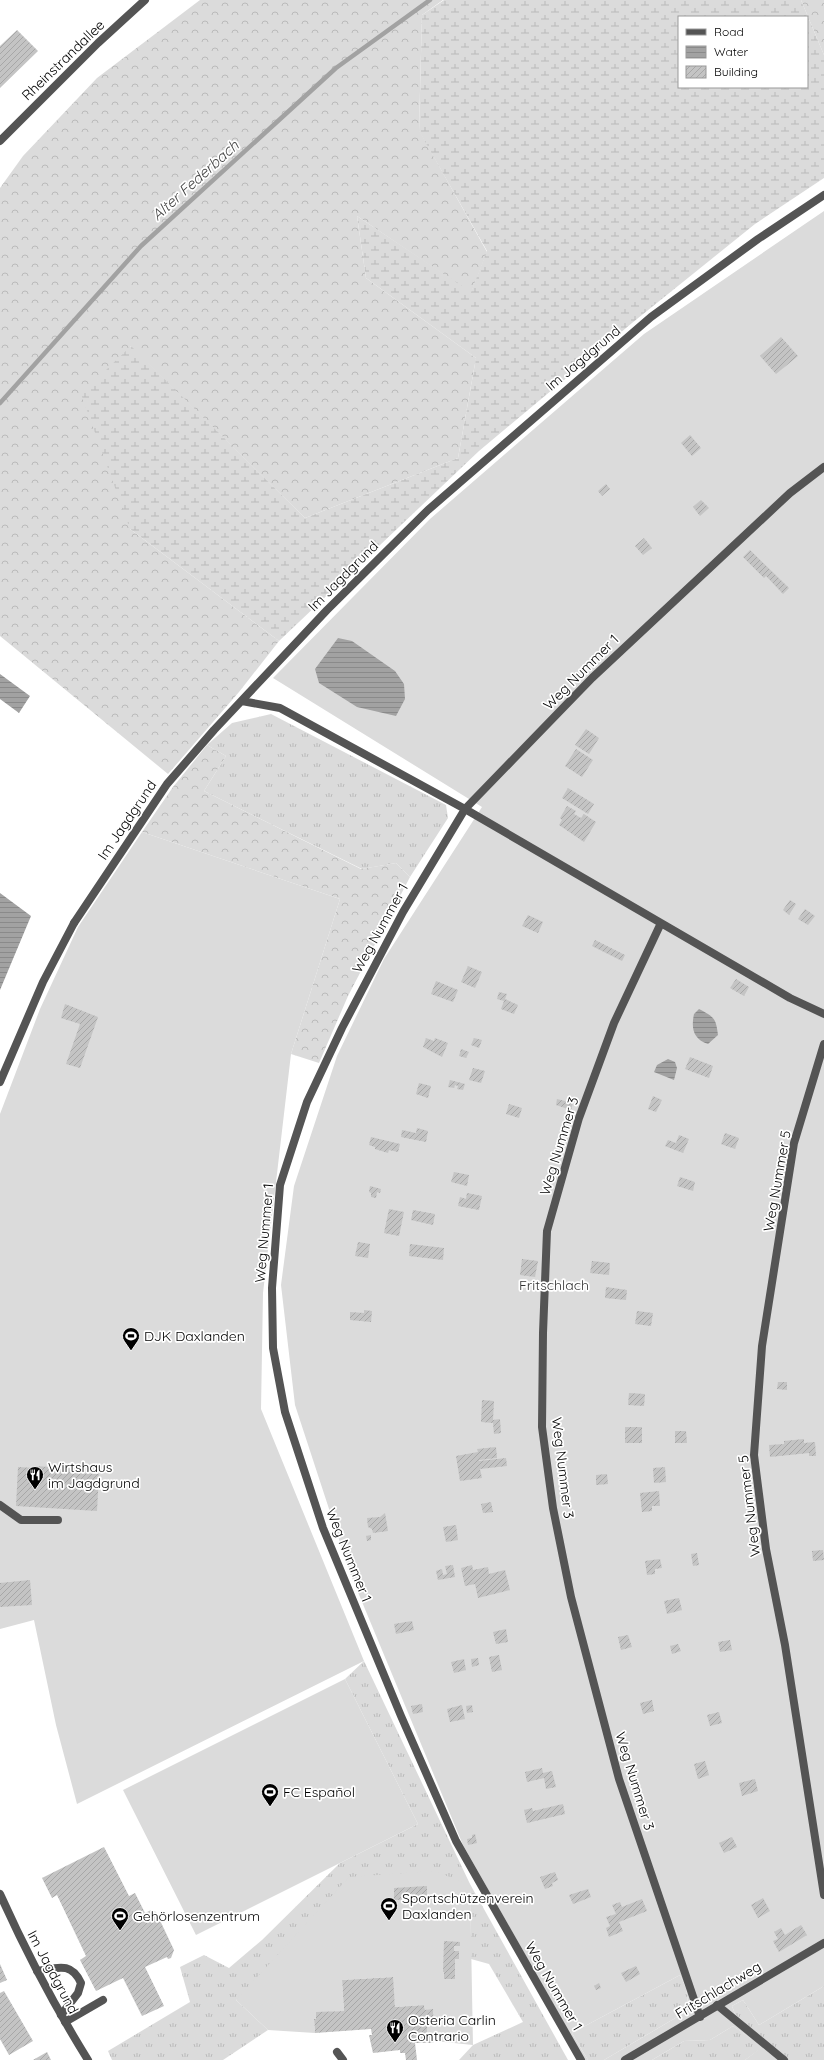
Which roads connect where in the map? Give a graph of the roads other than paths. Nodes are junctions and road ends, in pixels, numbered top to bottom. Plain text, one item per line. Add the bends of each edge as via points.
1 (145, 0) edge
2 (0, 141) edge
3 (824, 195) edge
4 (824, 467) edge
5 (242, 700) junction
6 (465, 809) junction
7 (661, 922) junction
8 (824, 1014) edge
9 (824, 1044) edge
10 (0, 1082) edge
11 (0, 1505) edge
12 (58, 1520) dead end
13 (0, 1894) edge
14 (824, 1895) edge
15 (824, 1943) edge
16 (37, 1971) junction
17 (103, 2000) dead end
18 (717, 2006) junction
19 (60, 2015) junction
20 (700, 2017) junction
21 (65, 2022) junction
22 (337, 2052) dead end
23 (88, 2060) edge
24 (343, 2060) edge
25 (581, 2060) edge
26 (625, 2060) edge
27 (784, 2060) edge

1 - 2 street, Rheinstrandallee
3 - 5 street, Im Jagdgrund via 758,239 651,317 547,405 428,510 327,610
4 - 6 street, Weg Nummer 1 via 790,493 592,678
5 - 6 street via 280,708
5 - 10 street, Im Jagdgrund via 167,784 74,923 43,982
6 - 7 street
6 - 25 street, Weg Nummer 1 via 403,912 342,1028 307,1102 280,1185 272,1288 273,1348 285,1412 323,1528 401,1716 456,1841
7 - 8 street via 790,998
7 - 20 street, Weg Nummer 3 via 611,1031 579,1118 548,1231 542,1427 553,1508 571,1597 615,1764 653,1884
9 - 14 street, Weg Nummer 5 via 794,1143 762,1346 754,1455 766,1549 785,1645
11 - 12 street via 21,1520
13 - 16 street, Im Jagdgrund
15 - 18 street, Fritschlachweg
16 - 19 street, Im Jagdgrund
16 - 19 street via 67,1967 76,1972 81,1983 78,1993
17 - 21 street
18 - 20 street, Fritschlachweg
18 - 27 street
19 - 21 street, Im Jagdgrund
20 - 26 street, Fritschlachweg
21 - 23 street, Im Jagdgrund
22 - 24 street

